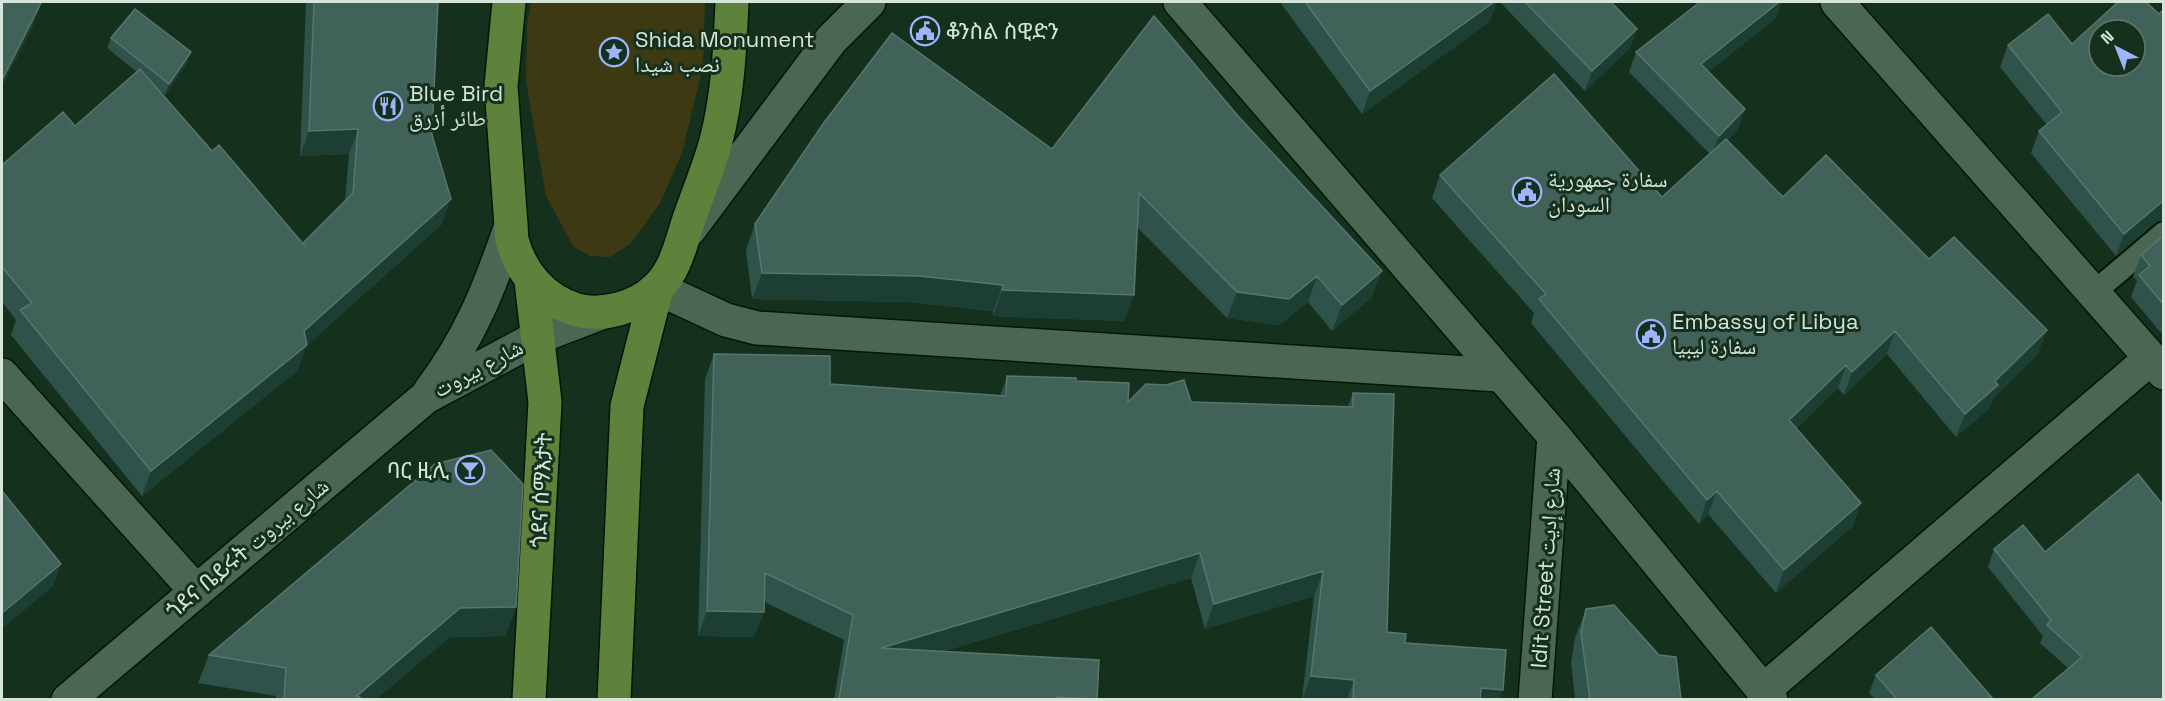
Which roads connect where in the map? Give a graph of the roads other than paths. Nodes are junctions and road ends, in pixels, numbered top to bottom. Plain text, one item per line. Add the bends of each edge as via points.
1 (509, 2) edge
2 (732, 2) edge
3 (869, 2) edge
4 (1180, 2) edge
5 (1837, 2) edge
6 (511, 225) junction
7 (2163, 233) edge
8 (683, 238) junction
9 (531, 281) junction
10 (657, 288) junction
11 (2093, 293) junction
12 (606, 311) junction
13 (538, 337) junction
14 (2157, 366) edge
15 (2, 375) edge
16 (1499, 375) junction
17 (426, 397) junction
18 (1554, 436) junction
19 (196, 591) junction
20 (1767, 695) edge
21 (68, 699) edge
22 (529, 699) edge
23 (614, 699) edge
24 (1535, 699) edge

1 - 6 main road, ጎደና ሰማእታት via 501,86
2 - 8 main road, ጎደና ሰማእታት via 730,63 716,141
3 - 8 street via 831,40
4 - 16 street
5 - 11 street
6 - 9 main road, ጎደና ሰማእታት via 516,255
6 - 17 street, شارع بيروت via 489,291 470,332
7 - 11 lane
8 - 10 main road, ጎደና ሰማእታት via 674,266
9 - 12 main road, ጎደና ሰማእታት via 569,307
9 - 13 main road, ጎደና ሰማእታት
10 - 12 main road, ጎደና ሰማእታት via 634,304
10 - 16 street via 726,320 757,328
10 - 23 main road, ጎደና ሰማእታት via 627,406
11 - 14 street
12 - 13 street, شارع بيروت
13 - 17 street, شارع بيروت
13 - 22 main road, ጎደና ሰማእታት via 545,402
14 - 20 street
15 - 19 street
16 - 18 street
17 - 19 street, ጎደና ቤይሩት شارع بيروت
18 - 20 street
18 - 24 street, Idit Street شارع إديت
19 - 21 street, ጎደና ቤይሩት شارع بيروت

